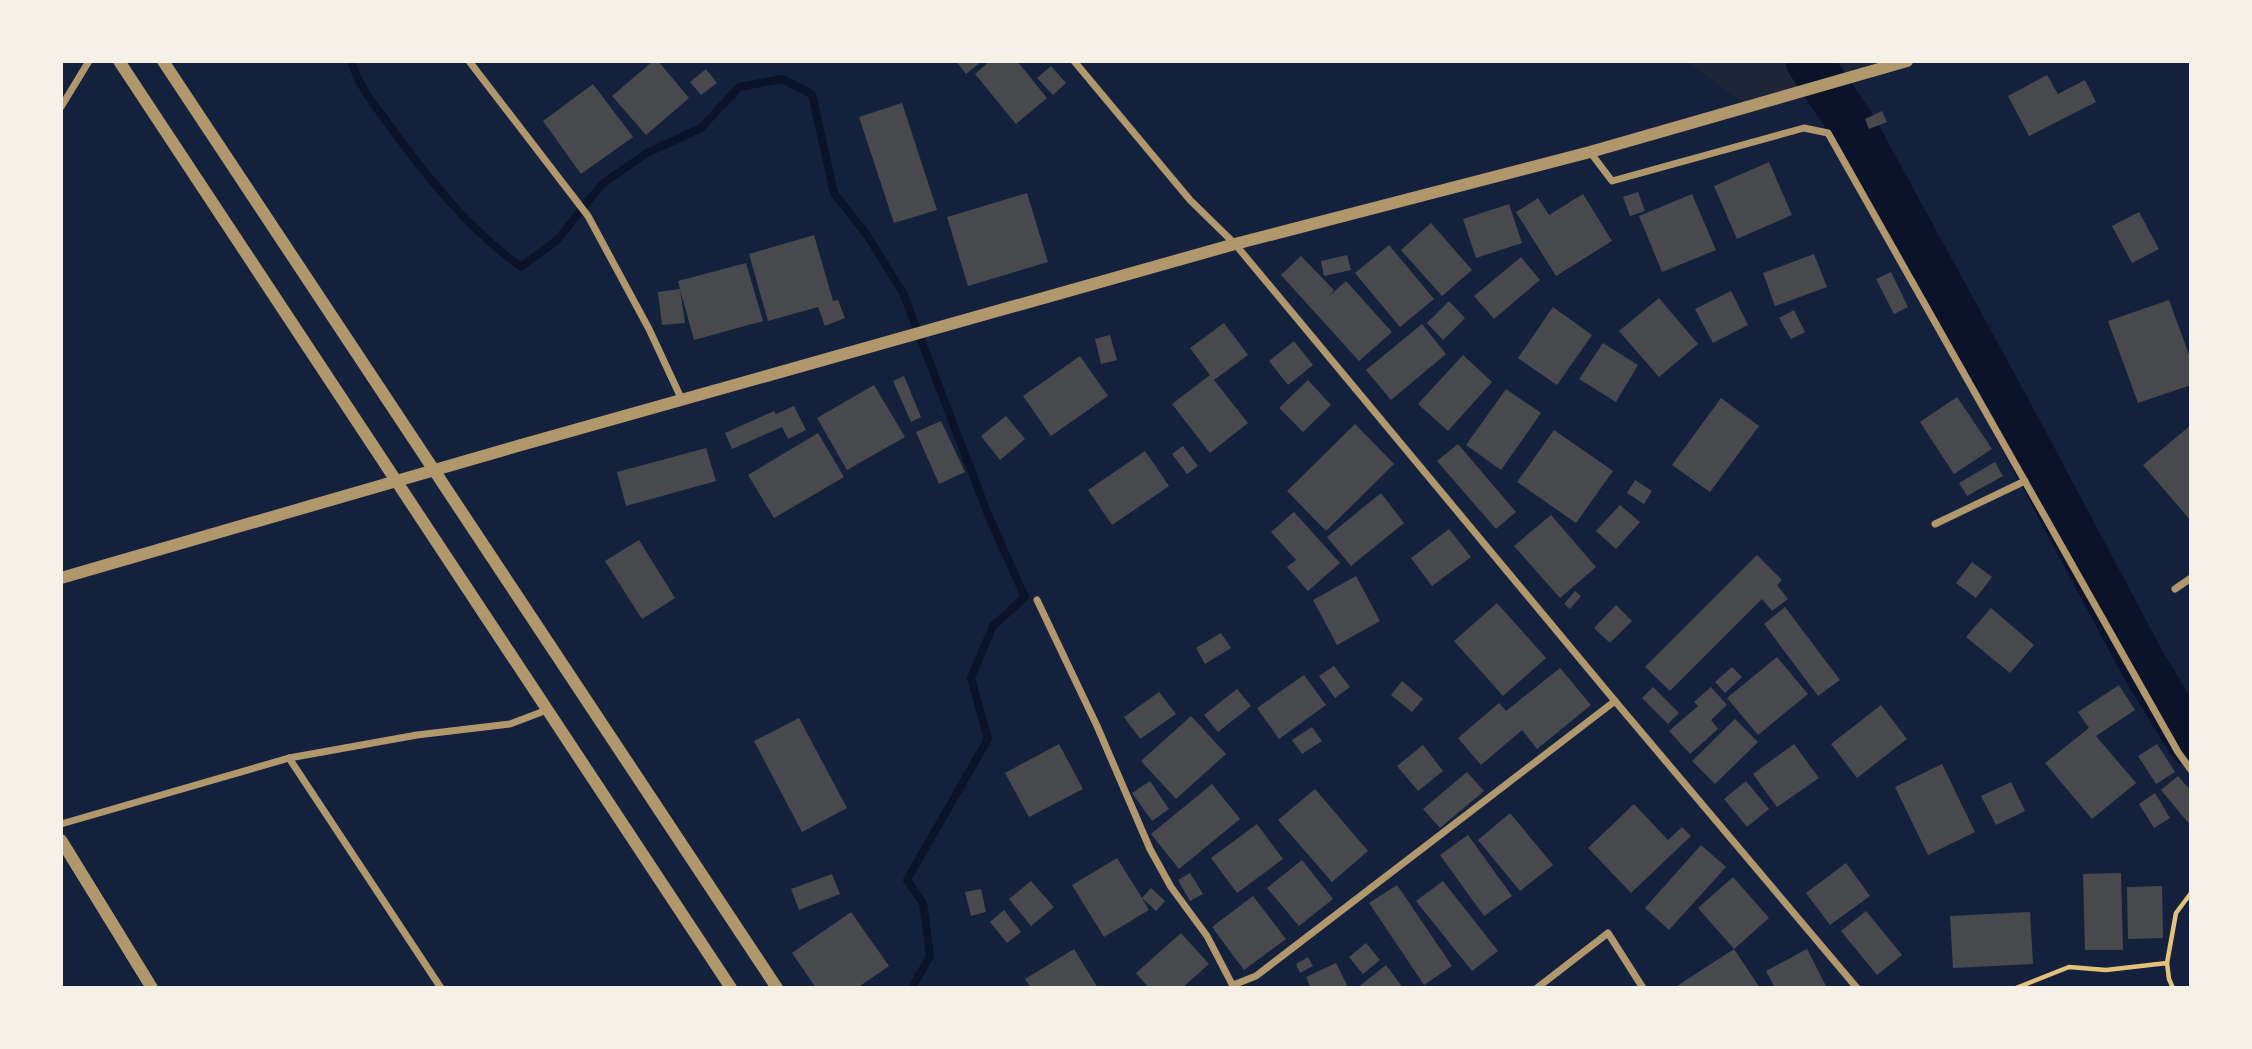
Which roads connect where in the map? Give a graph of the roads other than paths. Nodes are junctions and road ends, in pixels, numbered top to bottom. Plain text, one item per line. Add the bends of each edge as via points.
1 (89, 61) edge
2 (119, 61) edge
3 (163, 61) edge
4 (469, 61) edge
5 (1074, 61) edge
6 (1907, 61) edge
7 (61, 107) edge
8 (1590, 152) junction
9 (1235, 244) junction
10 (683, 401) junction
11 (434, 470) junction
12 (396, 481) junction
13 (2025, 481) junction
14 (1935, 523) dead end
15 (61, 578) edge
16 (2191, 578) edge
17 (2175, 589) dead end
18 (1037, 600) dead end
19 (1615, 701) junction
20 (547, 710) junction
21 (289, 758) junction
22 (2191, 770) edge
23 (61, 824) edge
24 (61, 841) edge
25 (1234, 986) edge
26 (152, 988) edge
27 (441, 988) edge
28 (731, 988) edge
29 (777, 988) edge
30 (1537, 988) edge
31 (1643, 988) edge
32 (1857, 988) edge

1 - 7 street
2 - 12 street
3 - 11 street
4 - 10 street via 588,216
5 - 9 street via 1190,200
6 - 8 street
8 - 9 street
8 - 13 street via 1612,181 1804,128 1828,133
9 - 10 street
9 - 19 street
10 - 11 street
11 - 12 street
11 - 29 street
12 - 15 street
12 - 20 street
13 - 14 street
13 - 22 street
16 - 17 street
18 - 25 street via 1150,849
19 - 25 street via 1256,976
19 - 32 street
20 - 21 street via 510,724
20 - 28 street
21 - 23 street
21 - 27 street
24 - 26 street
30 - 31 street via 1608,933

